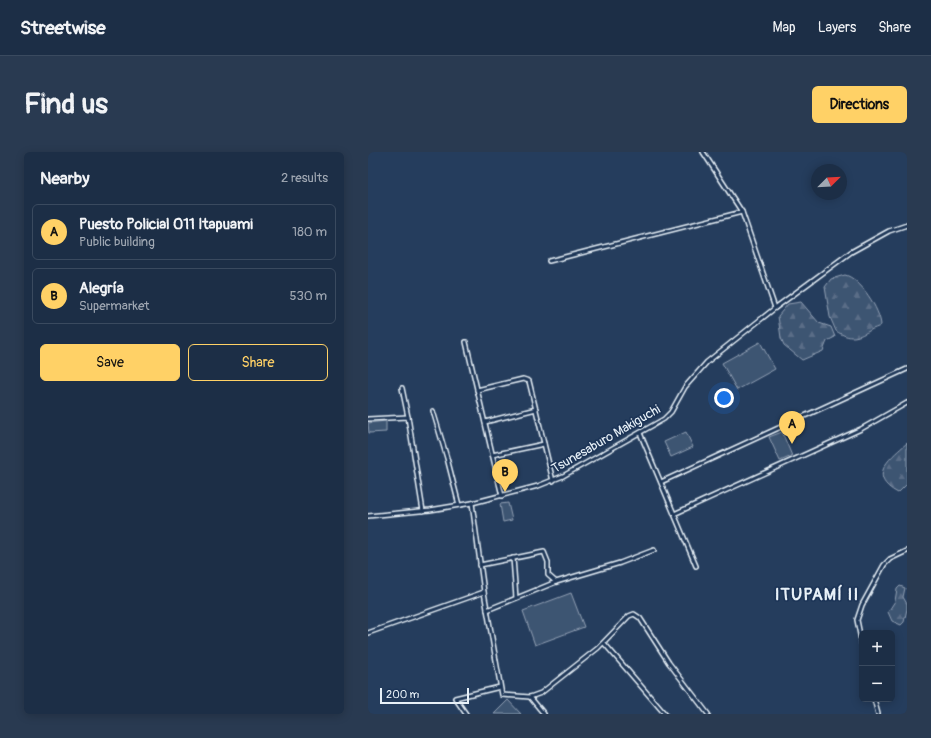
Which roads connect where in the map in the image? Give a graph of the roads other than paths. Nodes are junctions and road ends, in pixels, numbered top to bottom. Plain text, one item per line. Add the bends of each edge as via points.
1 (703, 152) edge
2 (742, 212) junction
3 (906, 225) edge
4 (907, 230) edge
5 (549, 261) dead end
6 (775, 308) junction
7 (466, 342) dead end
8 (907, 369) edge
9 (402, 388) dead end
10 (477, 390) junction
11 (907, 403) edge
12 (536, 409) junction
13 (433, 411) dead end
14 (408, 417) junction
15 (368, 419) edge
16 (485, 422) junction
17 (640, 433) junction
18 (544, 444) junction
19 (492, 455) junction
20 (554, 481) junction
21 (661, 482) junction
22 (502, 496) junction
23 (472, 503) junction
24 (459, 505) junction
25 (423, 511) junction
26 (674, 514) junction
27 (368, 516) edge
28 (654, 550) dead end
29 (907, 551) edge
30 (513, 558) junction
31 (480, 564) junction
32 (696, 566) dead end
33 (556, 582) junction
34 (484, 592) junction
35 (516, 598) junction
36 (487, 610) junction
37 (859, 630) edge
38 (368, 633) edge
39 (604, 643) junction
40 (500, 687) junction
41 (530, 697) junction
42 (875, 702) edge
43 (466, 714) edge
44 (544, 714) edge
45 (665, 714) edge
46 (708, 714) edge
47 (878, 714) edge

1 - 2 street
2 - 5 street
2 - 6 street
3 - 4 street
3 - 6 street, Tsunesaburo Makiguchi via 889,231 851,252
6 - 17 street, Tsunesaburo Makiguchi via 707,362 685,387 667,417
7 - 10 street
8 - 21 street
9 - 14 street
10 - 12 street via 527,379
10 - 16 street
11 - 26 street via 861,429
12 - 16 street
12 - 18 street
13 - 24 street
14 - 15 street
14 - 25 street
16 - 19 street
17 - 20 street, Tsunesaburo Makiguchi
17 - 21 street
18 - 19 street
18 - 20 street
19 - 22 street
20 - 22 street, Tsunesaburo Makiguchi
21 - 26 street
22 - 23 street, Tsunesaburo Makiguchi
23 - 24 street, Tsunesaburo Makiguchi
23 - 31 street
24 - 25 street, Tsunesaburo Makiguchi
25 - 27 street, Tsunesaburo Makiguchi
26 - 32 street
28 - 33 street
29 - 37 street via 890,559 884,565 862,605 857,620
30 - 31 street
30 - 33 street via 544,552 548,562 548,575
30 - 35 street
31 - 34 street
33 - 35 street
34 - 36 street
34 - 38 street
35 - 36 street
36 - 40 street
39 - 41 street via 542,692
39 - 45 street
39 - 46 street via 629,616 634,614 640,618 669,663
40 - 41 street via 502,695
40 - 43 street via 455,698
41 - 44 street
42 - 47 street

